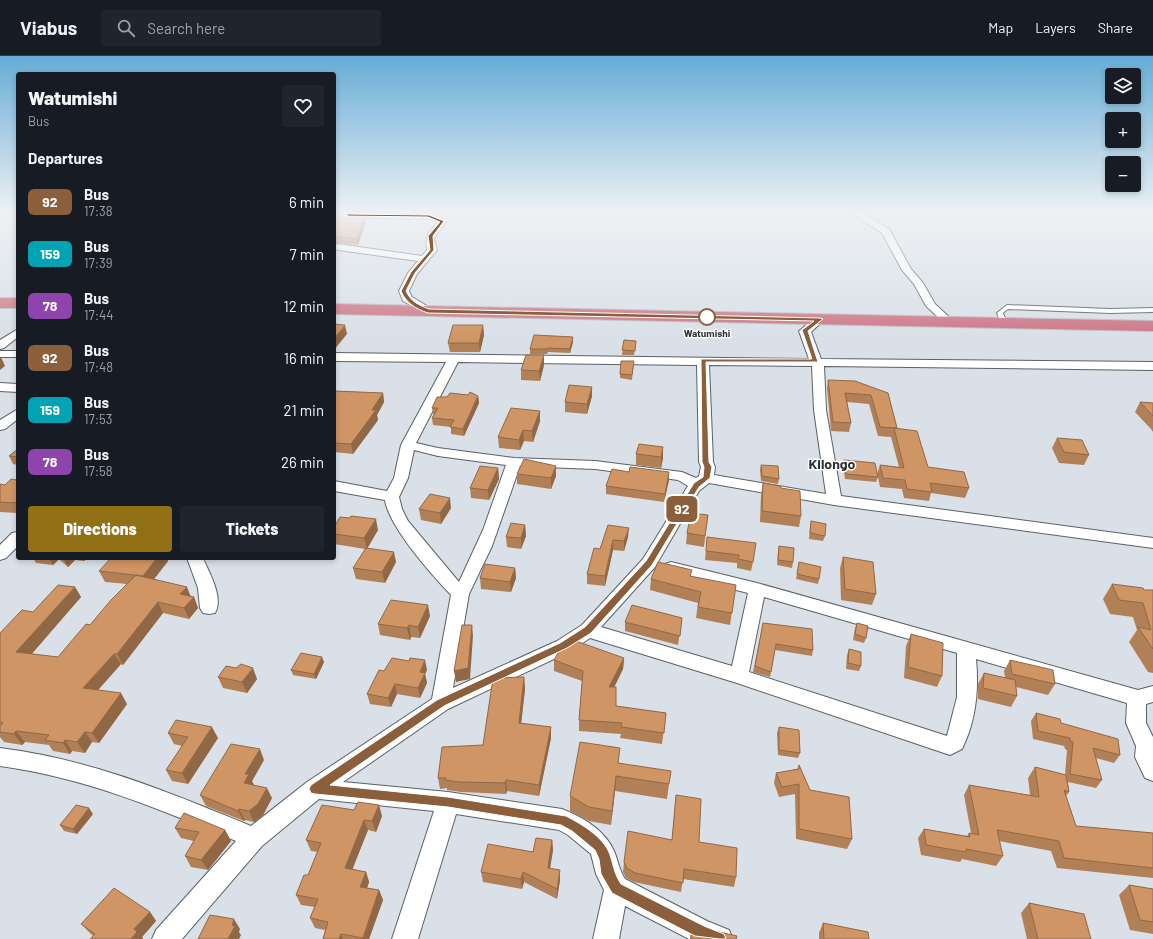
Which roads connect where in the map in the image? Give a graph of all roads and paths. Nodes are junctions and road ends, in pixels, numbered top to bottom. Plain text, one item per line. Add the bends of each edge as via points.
1 (382, 253) edge
2 (429, 253) edge
3 (898, 253) edge
4 (424, 260) junction
5 (0, 303) edge
6 (16, 303) edge
7 (336, 309) edge
8 (1153, 310) edge
9 (428, 311) junction
10 (943, 316) dead end
11 (820, 319) junction
12 (1004, 323) junction
13 (1153, 326) edge
14 (16, 334) edge
15 (0, 346) edge
16 (0, 354) edge
17 (16, 354) edge
18 (336, 357) edge
19 (454, 357) junction
20 (703, 360) junction
21 (816, 361) junction
22 (1153, 366) edge
23 (0, 387) edge
24 (16, 388) edge
25 (16, 417) edge
26 (0, 426) edge
27 (408, 445) junction
28 (514, 462) junction
29 (701, 481) junction
30 (336, 486) edge
31 (392, 497) junction
32 (834, 500) junction
33 (16, 539) edge
34 (1153, 543) edge
35 (0, 554) edge
36 (196, 560) edge
37 (649, 563) junction
38 (757, 589) junction
39 (460, 594) junction
40 (209, 608) dead end
41 (588, 630) junction
42 (966, 649) junction
43 (739, 676) junction
44 (1146, 696) edge
45 (441, 703) junction
46 (0, 757) edge
47 (1153, 771) edge
48 (315, 789) junction
49 (448, 802) junction
50 (254, 838) junction
51 (616, 888) junction
52 (165, 939) edge
53 (405, 939) edge
54 (606, 939) edge
55 (720, 939) edge

1 - 4 street
2 - 4 street
3 - 10 street via 931,306
4 - 9 street via 413,273 404,291 407,299 414,305
5 - 6 highway
7 - 9 highway
8 - 12 lane via 1007,308 1000,313
9 - 11 highway
11 - 12 highway
11 - 21 street via 805,330
12 - 13 highway
14 - 15 street
16 - 17 street
18 - 19 street
19 - 20 street
19 - 27 street
20 - 21 street
20 - 29 street via 708,467
21 - 22 street
21 - 32 street via 819,369 822,431
23 - 24 street
25 - 26 street
27 - 28 street via 438,452
27 - 31 street via 401,478
28 - 29 street via 595,465 682,476
28 - 39 street via 489,536 473,573
29 - 32 street
29 - 37 street
30 - 31 street
31 - 39 street via 394,509 401,523
32 - 34 street
33 - 35 street
36 - 40 street via 207,588
37 - 38 street
37 - 41 street
38 - 42 street
38 - 43 street
39 - 45 street
41 - 43 street
41 - 45 street via 564,646
42 - 43 street via 969,686 967,706 955,743 950,746
42 - 44 street
44 - 47 street via 1135,706 1137,730 1147,745 1146,757
45 - 48 street
46 - 50 street via 82,771 158,798
48 - 49 street
48 - 50 street
49 - 51 street via 562,820 576,827 599,846 605,857 608,874
49 - 53 street
50 - 52 street
51 - 54 street
51 - 55 street

